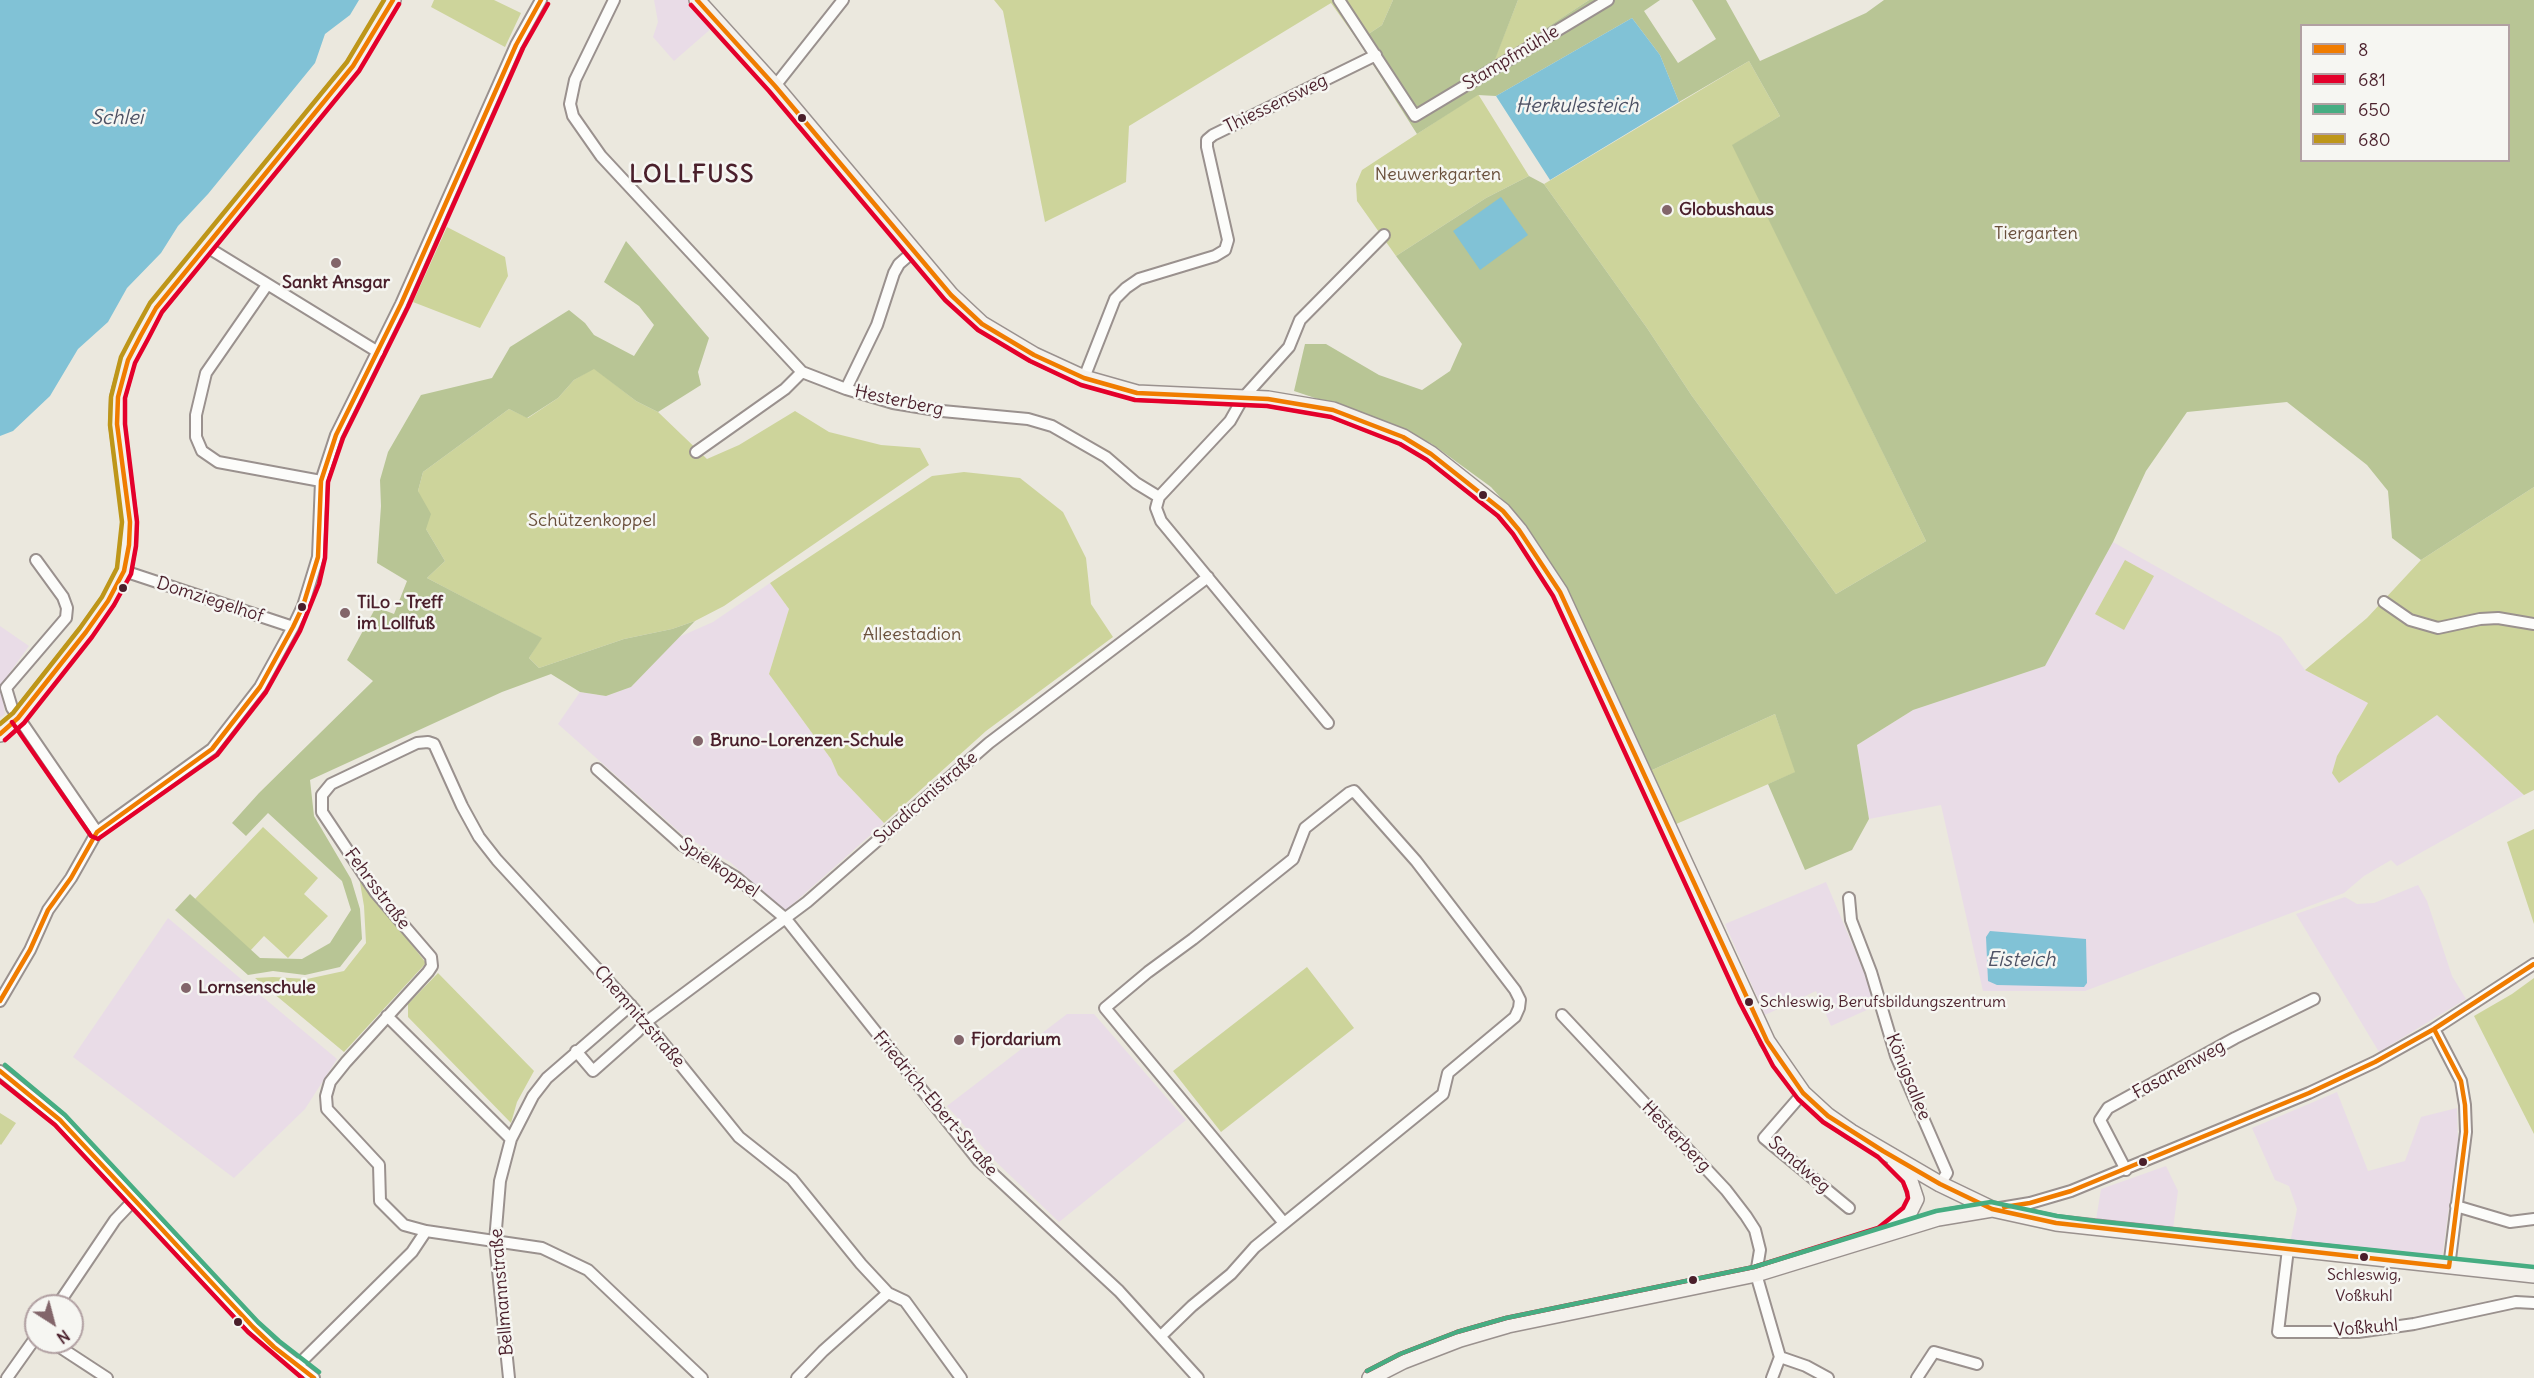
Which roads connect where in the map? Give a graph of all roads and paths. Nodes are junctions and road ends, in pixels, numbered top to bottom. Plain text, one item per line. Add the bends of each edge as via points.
1 (393, 0) edge
2 (541, 0) edge
3 (614, 0) edge
4 (843, 0) edge
5 (1340, 0) edge
6 (1608, 0) edge
7 (704, 2) edge
8 (1376, 55) junction
9 (775, 86) junction
10 (1384, 235) dead end
11 (207, 247) junction
12 (914, 251) junction
13 (267, 285) junction
14 (378, 352) junction
15 (802, 372) junction
16 (1084, 378) junction
17 (846, 389) junction
18 (1243, 398) junction
19 (696, 452) dead end
20 (321, 481) junction
21 (1159, 496) junction
22 (36, 560) dead end
23 (123, 571) junction
24 (1208, 577) junction
25 (2384, 602) dead end
26 (2534, 624) edge
27 (293, 627) junction
28 (18, 718) junction
29 (1328, 723) dead end
30 (0, 735) edge
31 (597, 769) dead end
32 (322, 812) joint
33 (97, 832) junction
34 (1849, 898) dead end
35 (786, 919) junction
36 (2534, 964) edge
37 (2313, 999) dead end
38 (0, 1001) edge
39 (631, 1005) junction
40 (1562, 1015) dead end
41 (387, 1016) junction
42 (646, 1022) junction
43 (2434, 1029) junction
44 (576, 1051) junction
45 (0, 1071) edge
46 (1803, 1093) junction
47 (511, 1139) junction
48 (1883, 1151) junction
49 (2126, 1170) junction
50 (1940, 1184) junction
51 (134, 1200) junction
52 (2456, 1206) junction
53 (1849, 1208) dead end
54 (1992, 1209) junction
55 (2534, 1219) edge
56 (1284, 1223) junction
57 (426, 1232) junction
58 (1881, 1235) junction
59 (495, 1241) junction
60 (2288, 1249) junction
61 (2449, 1267) junction
62 (1756, 1274) junction
63 (2534, 1275) edge
64 (888, 1293) junction
65 (65, 1294) edge
66 (2534, 1304) edge
67 (1161, 1336) junction
68 (24, 1354) edge
69 (70, 1354) edge
70 (1780, 1357) junction
71 (1977, 1364) dead end
72 (297, 1366) junction
73 (311, 1377) edge
74 (7, 1378) edge
75 (107, 1378) edge
76 (509, 1378) edge
77 (702, 1378) edge
78 (797, 1378) edge
79 (961, 1378) edge
80 (1198, 1378) edge
81 (1370, 1378) edge
82 (1772, 1378) edge
83 (1828, 1378) edge
84 (1917, 1378) edge

1 - 11 street via 353,66
2 - 14 street via 516,45
3 - 15 street, Hesterberg via 574,80 570,104 573,116 601,156
4 - 9 street
5 - 8 street
6 - 8 street, Stampfmühle via 1415,116
7 - 9 street
8 - 16 street, Thiessensweg via 1207,140 1228,240 1225,250 1138,279 1126,288 1115,299
9 - 12 street
10 - 18 street via 1300,320 1289,347
11 - 13 street
11 - 23 street via 156,308 128,360 118,396 117,424 130,522
12 - 16 street via 982,324 1034,355
12 - 17 street via 894,273 877,325
13 - 14 street
13 - 20 street via 206,373 196,415 196,437 202,451 218,462
14 - 20 street via 336,435
15 - 17 street, Hesterberg
15 - 19 street via 785,389
16 - 18 street via 1137,393
17 - 21 street, Hesterberg via 893,403 1028,419 1052,426 1107,457 1136,483
18 - 21 street via 1230,422
18 - 46 street via 1333,410 1402,437 1487,497 1519,530 1560,592 1756,1019 1779,1062
20 - 27 street via 318,557
21 - 24 street via 1156,508 1161,521
22 - 28 street via 63,597 66,618 6,688
23 - 27 street, Domziegelhof
23 - 28 street via 108,601
24 - 29 street
24 - 35 street, Suadicanistraße via 982,749
25 - 26 street via 2410,620 2438,628 2480,619
27 - 33 street via 260,687 212,748
28 - 30 street
28 - 33 street
31 - 35 street, Spielkoppel via 682,845 736,878
32 - 39 street, Chemnitzstraße via 322,795 331,784 417,743 434,744 479,837
32 - 41 street, Fehrsstraße via 376,893 431,957 432,966
33 - 38 street via 48,910
34 - 50 street, Königsallee via 1851,920 1896,1056 1947,1173
35 - 42 street, Suadicanistraße
35 - 67 street, Friedrich-Ebert-Straße via 978,1160 1119,1291
36 - 43 street
37 - 49 street, Fasanenweg via 2108,1108 2100,1120
39 - 42 street, Chemnitzstraße
39 - 44 street, Bellmannstraße
40 - 62 street, Hesterberg via 1746,1216 1760,1250
41 - 47 street
41 - 57 street via 330,1082 327,1109 379,1165 380,1201 404,1225
42 - 44 street via 593,1071
42 - 64 street, Chemnitzstraße via 740,1137 792,1179
43 - 49 street via 2309,1094
43 - 52 street via 2461,1082 2465,1105 2466,1132
44 - 47 street, Bellmannstraße via 533,1096
45 - 51 street via 60,1120
46 - 48 street via 1828,1116
46 - 53 street, Sandweg via 1764,1137
47 - 59 street, Bellmannstraße via 500,1181
48 - 50 street
48 - 58 street via 1909,1178 1916,1199 1910,1213
49 - 54 street via 2030,1203
50 - 54 street
51 - 65 street via 115,1220
51 - 72 street via 212,1285
52 - 55 street via 2510,1221
52 - 61 street
54 - 58 street via 1938,1218
54 - 60 street via 2056,1223
56 - 56 street via 1443,1094 1448,1073 1515,1017 1519,1008 1515,990 1416,861 1354,791 1305,828 1293,859 1105,1008
56 - 67 street
57 - 59 street
57 - 72 street via 412,1252
58 - 62 street
59 - 76 street, Bellmannstraße
59 - 77 street via 542,1248 588,1270
60 - 61 street
60 - 66 street, Voßkuhl via 2278,1332 2358,1332 2516,1302
61 - 63 street
62 - 70 street
62 - 81 street via 1508,1325 1460,1339
64 - 78 street
64 - 79 street, Chemnitzstraße via 905,1300
67 - 80 street, Friedrich-Ebert-Straße
68 - 74 street
69 - 75 street
70 - 82 street
70 - 83 street
71 - 84 street via 1934,1352
72 - 73 street

